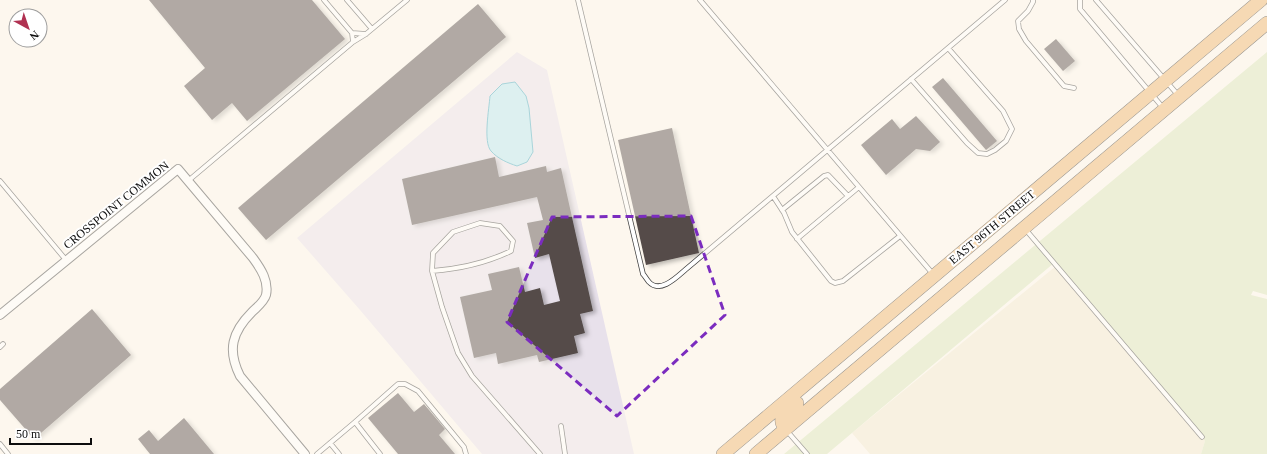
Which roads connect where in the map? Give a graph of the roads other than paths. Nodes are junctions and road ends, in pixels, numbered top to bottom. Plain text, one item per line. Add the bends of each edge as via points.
1 (324, 0) edge
2 (347, 0) edge
3 (407, 0) edge
4 (578, 0) edge
5 (700, 0) edge
6 (1005, 0) edge
7 (1033, 0) edge
8 (1080, 0) edge
9 (1096, 0) edge
10 (1261, 0) edge
11 (1267, 23) edge
12 (372, 29) junction
13 (352, 33) junction
14 (366, 34) junction
15 (353, 42) junction
16 (948, 48) junction
17 (911, 79) junction
18 (1166, 81) junction
19 (1074, 88) dead end
20 (1150, 94) junction
21 (1179, 97) junction
22 (1164, 110) junction
23 (828, 150) junction
24 (0, 181) edge
25 (188, 181) junction
26 (859, 187) junction
27 (773, 196) junction
28 (848, 196) junction
29 (782, 210) junction
30 (1024, 228) junction
31 (900, 236) junction
32 (797, 239) junction
33 (67, 260) junction
34 (432, 271) junction
35 (934, 276) junction
36 (0, 315) edge
37 (867, 332) junction
38 (355, 422) junction
39 (562, 426) dead end
40 (786, 429) junction
41 (1202, 437) dead end
42 (330, 443) junction
43 (0, 444) edge
44 (8, 454) edge
45 (305, 454) edge
46 (317, 454) edge
47 (339, 454) edge
48 (380, 454) edge
49 (466, 454) edge
50 (540, 454) edge
51 (565, 454) edge
52 (723, 454) edge
53 (756, 454) edge
54 (806, 454) edge

1 - 13 lane
2 - 12 lane
3 - 12 lane
4 - 27 lane via 643,274 649,283 659,286 669,283
5 - 23 lane
6 - 16 lane
7 - 19 lane via 1028,11 1018,21 1019,29 1064,86
8 - 20 lane via 1080,10
9 - 18 lane
10 - 18 main road, EAST 96TH STREET
11 - 21 main road, EAST 96TH STREET
12 - 14 lane
13 - 14 lane
13 - 15 lane
14 - 15 lane
15 - 25 lane
16 - 17 lane
16 - 17 lane via 1003,111 1012,129 1006,141 987,154 978,153
17 - 23 lane
18 - 20 main road, EAST 96TH STREET
18 - 21 lane
20 - 22 lane
20 - 35 main road, EAST 96TH STREET
21 - 22 main road, EAST 96TH STREET
22 - 30 main road, EAST 96TH STREET
23 - 26 lane
23 - 27 lane
24 - 33 lane
25 - 33 street, CROSSPOINT COMMON via 178,169
25 - 45 street, CROSSPOINT COMMON via 264,274 266,295 236,332 232,353 240,376
26 - 28 lane
26 - 31 lane
27 - 29 lane
28 - 29 lane via 828,175
28 - 32 lane
29 - 32 lane
30 - 40 main road, EAST 96TH STREET
30 - 41 lane
31 - 32 lane via 839,283 831,281
31 - 35 lane
33 - 36 street, CROSSPOINT COMMON
34 - 34 lane via 433,253 453,232 480,223 500,226 513,241 511,251 495,259 452,270
34 - 50 lane via 458,353 472,376
35 - 37 main road, EAST 96TH STREET
37 - 40 main road via 836,369 785,414 781,421
37 - 52 main road, EAST 96TH STREET
38 - 42 lane
38 - 48 lane
38 - 49 lane via 398,384 405,384 418,391 464,447
39 - 51 lane
40 - 53 main road, EAST 96TH STREET
40 - 54 lane
42 - 46 lane
42 - 47 lane
43 - 44 lane

